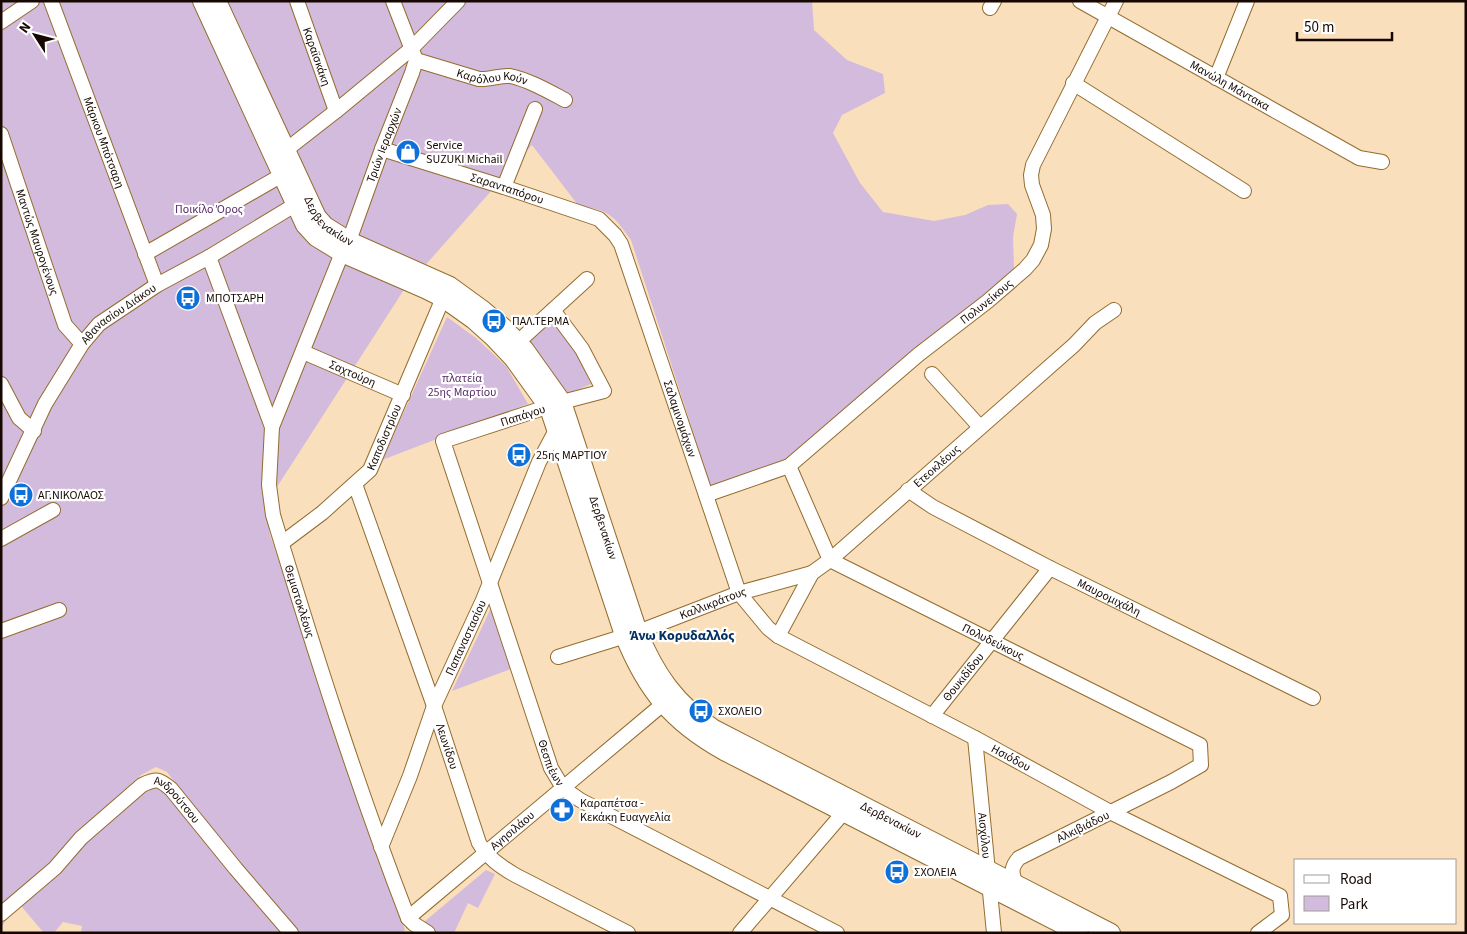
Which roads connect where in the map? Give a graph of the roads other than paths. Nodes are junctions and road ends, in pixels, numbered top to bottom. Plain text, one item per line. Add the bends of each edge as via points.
1 (32, 1) edge
2 (51, 1) edge
3 (202, 1) edge
4 (217, 1) edge
5 (298, 1) edge
6 (394, 1) edge
7 (458, 1) edge
8 (1080, 1) edge
9 (1116, 1) edge
10 (1248, 1) edge
11 (1108, 17) junction
12 (1, 22) edge
13 (414, 54) junction
14 (1216, 78) junction
15 (1073, 84) junction
16 (565, 100) dead end
17 (535, 109) dead end
18 (336, 111) junction
19 (1, 134) edge
20 (382, 149) junction
21 (286, 150) junction
22 (1382, 162) dead end
23 (288, 172) junction
24 (504, 187) junction
25 (1244, 191) dead end
26 (302, 200) junction
27 (621, 244) joint
28 (345, 247) junction
29 (145, 254) junction
30 (209, 257) junction
31 (587, 279) dead end
32 (157, 285) junction
33 (443, 298) junction
34 (553, 310) junction
35 (1114, 310) dead end
36 (518, 342) junction
37 (82, 344) junction
38 (303, 352) junction
39 (932, 374) dead end
40 (1, 384) edge
41 (403, 395) junction
42 (555, 405) junction
43 (272, 427) junction
44 (980, 427) junction
45 (556, 430) junction
46 (34, 431) junction
47 (444, 441) joint
48 (789, 466) junction
49 (355, 484) junction
50 (908, 490) junction
51 (706, 495) junction
52 (1, 498) edge
53 (53, 510) dead end
54 (1, 539) edge
55 (282, 543) junction
56 (830, 560) junction
57 (1050, 568) junction
58 (812, 573) junction
59 (490, 580) junction
60 (739, 593) junction
61 (59, 610) dead end
62 (1, 631) edge
63 (631, 634) junction
64 (778, 636) junction
65 (992, 642) junction
66 (558, 657) dead end
67 (1313, 698) dead end
68 (663, 704) junction
69 (434, 706) junction
70 (932, 716) junction
71 (975, 738) junction
72 (1171, 782) joint
73 (563, 788) junction
74 (844, 812) junction
75 (1112, 813) junction
76 (381, 847) junction
77 (485, 853) junction
78 (988, 878) junction
79 (1016, 884) junction
80 (771, 898) junction
81 (1, 914) edge
82 (408, 918) junction
83 (290, 933) edge
84 (428, 933) edge
85 (628, 933) edge
86 (740, 933) edge
87 (836, 933) edge
88 (994, 933) edge
89 (1079, 933) edge
90 (1111, 933) edge
91 (1258, 933) edge

1 - 12 street
2 - 29 street, Μάρκου Μπότσαρη
3 - 23 street, Δερβενακίων
4 - 21 street, Δερβενακίων
5 - 18 street, Καραϊσκάκη
6 - 13 street
7 - 13 street
8 - 11 street, Μανώλη Μάντακα
9 - 11 street, Πολυνείκους
10 - 14 street
11 - 14 street, Μανώλη Μάντακα
11 - 15 street, Πολυνείκους
13 - 16 street, Καρόλου Κούν via 479,79 509,76
13 - 18 street
13 - 20 street, Τριών Ιεραρχών via 412,73
14 - 22 street, Μανώλη Μάντακα via 1359,158
15 - 25 street
15 - 48 street, Πολυνείκους via 1033,165 1032,185 1043,215 1044,229 1033,260
17 - 24 street
18 - 21 street
19 - 37 street, Μαντώς Μαυρογένους via 66,325
20 - 24 street, Σαρανταπόρου
20 - 28 street, Τριών Ιεραρχών
21 - 23 street, Δερβενακίων
23 - 26 street, Δερβενακίων
23 - 29 street
24 - 27 street, Σαρανταπόρου via 599,219
26 - 28 street, Δερβενακίων via 305,225 316,237
26 - 30 street, Αθανασίου Διάκου
27 - 51 street, Σαλαμινομάχων
28 - 33 street, Δερβενακίων
28 - 36 street, Δερβενακίων via 431,276 450,286
28 - 38 street, Τριών Ιεραρχών
29 - 32 street, Μάρκου Μπότσαρη
30 - 32 street, Αθανασίου Διάκου
30 - 43 street, Θεμιστοκλέους
31 - 34 street
32 - 37 street, Αθανασίου Διάκου via 99,324
33 - 41 street, Καποδιστρίου
33 - 42 street, Δερβενακίων via 474,320 504,348
34 - 36 street
34 - 42 street, Παπάγου via 582,349 604,391
35 - 44 street, Ετεοκλέους
36 - 42 street, Δερβενακίων
37 - 46 street, Αθανασίου Διάκου via 45,404
38 - 41 street, Σαχτούρη
38 - 43 street, Τριών Ιεραρχών
39 - 44 street
40 - 46 street via 19,418
41 - 49 street, Καποδιστρίου via 370,470
42 - 45 street, Δερβενακίων
42 - 47 street, Παπάγου
42 - 63 street, Δερβενακίων
43 - 55 street, Θεμιστοκλέους via 269,485
44 - 50 street, Ετεοκλέους
45 - 59 street, Παπαναστασίου via 539,462
45 - 63 street, Δερβενακίων
46 - 52 street, Αθανασίου Διάκου
47 - 59 street, Θεσπιέων
48 - 51 street, Πολυνείκους
48 - 56 street
49 - 55 street, Καποδιστρίου
49 - 69 street, Λεωνίδου
50 - 56 street, Ετεοκλέους
50 - 57 street, Μαυρομιχάλη
51 - 60 street, Σαλαμινομάχων
53 - 54 street
55 - 76 street, Θεμιστοκλέους
56 - 58 street, Ετεοκλέους
56 - 65 street, Πολυδεύκους
57 - 65 street, Θουκιδίδου
57 - 67 street, Μαυρομιχάλη
58 - 60 street, Καλλικράτους
58 - 64 street, Ετεοκλέους
59 - 69 street, Παπαναστασίου
59 - 73 street, Θεσπιέων via 551,768
60 - 63 street, Καλλικράτους
60 - 64 street, Ησιόδου
61 - 62 street
63 - 66 street, Καλλικράτους
63 - 68 street, Δερβενακίων via 634,661
63 - 78 street, Δερβενακίων via 674,695 699,719
64 - 70 street, Ησιόδου
65 - 70 street, Θουκιδίδου
65 - 72 street, Πολυδεύκους via 1200,745 1201,765
68 - 73 street, Αγησιλάου
68 - 74 street, Δερβενακίων via 708,742
69 - 76 street, Παπαναστασίου
69 - 77 street, Λεωνίδου via 472,826
70 - 71 street, Ησιόδου
71 - 75 street, Ησιόδου
71 - 78 street, Αισχύλου
72 - 75 street, Αλκιβιάδου
73 - 77 street, Αγησιλάου
73 - 80 street, Θεσπιέων via 600,811
74 - 78 street, Δερβενακίων
74 - 80 street
75 - 79 street, Αλκιβιάδου via 1019,858 1012,866
75 - 91 street, Ησιόδου via 1280,896 1282,915
76 - 82 street, Θεμιστοκλέους
77 - 82 street, Αγησιλάου
77 - 85 street, Λεωνίδου via 515,875
78 - 79 street, Δερβενακίων
78 - 88 street, Αισχύλου
78 - 89 street, Δερβενακίων
79 - 90 street, Δερβενακίων
80 - 86 street
80 - 87 street, Θεσπιέων
81 - 83 street, Ανδρούτσου via 55,868 81,838 142,785 154,780 171,789
82 - 84 street

